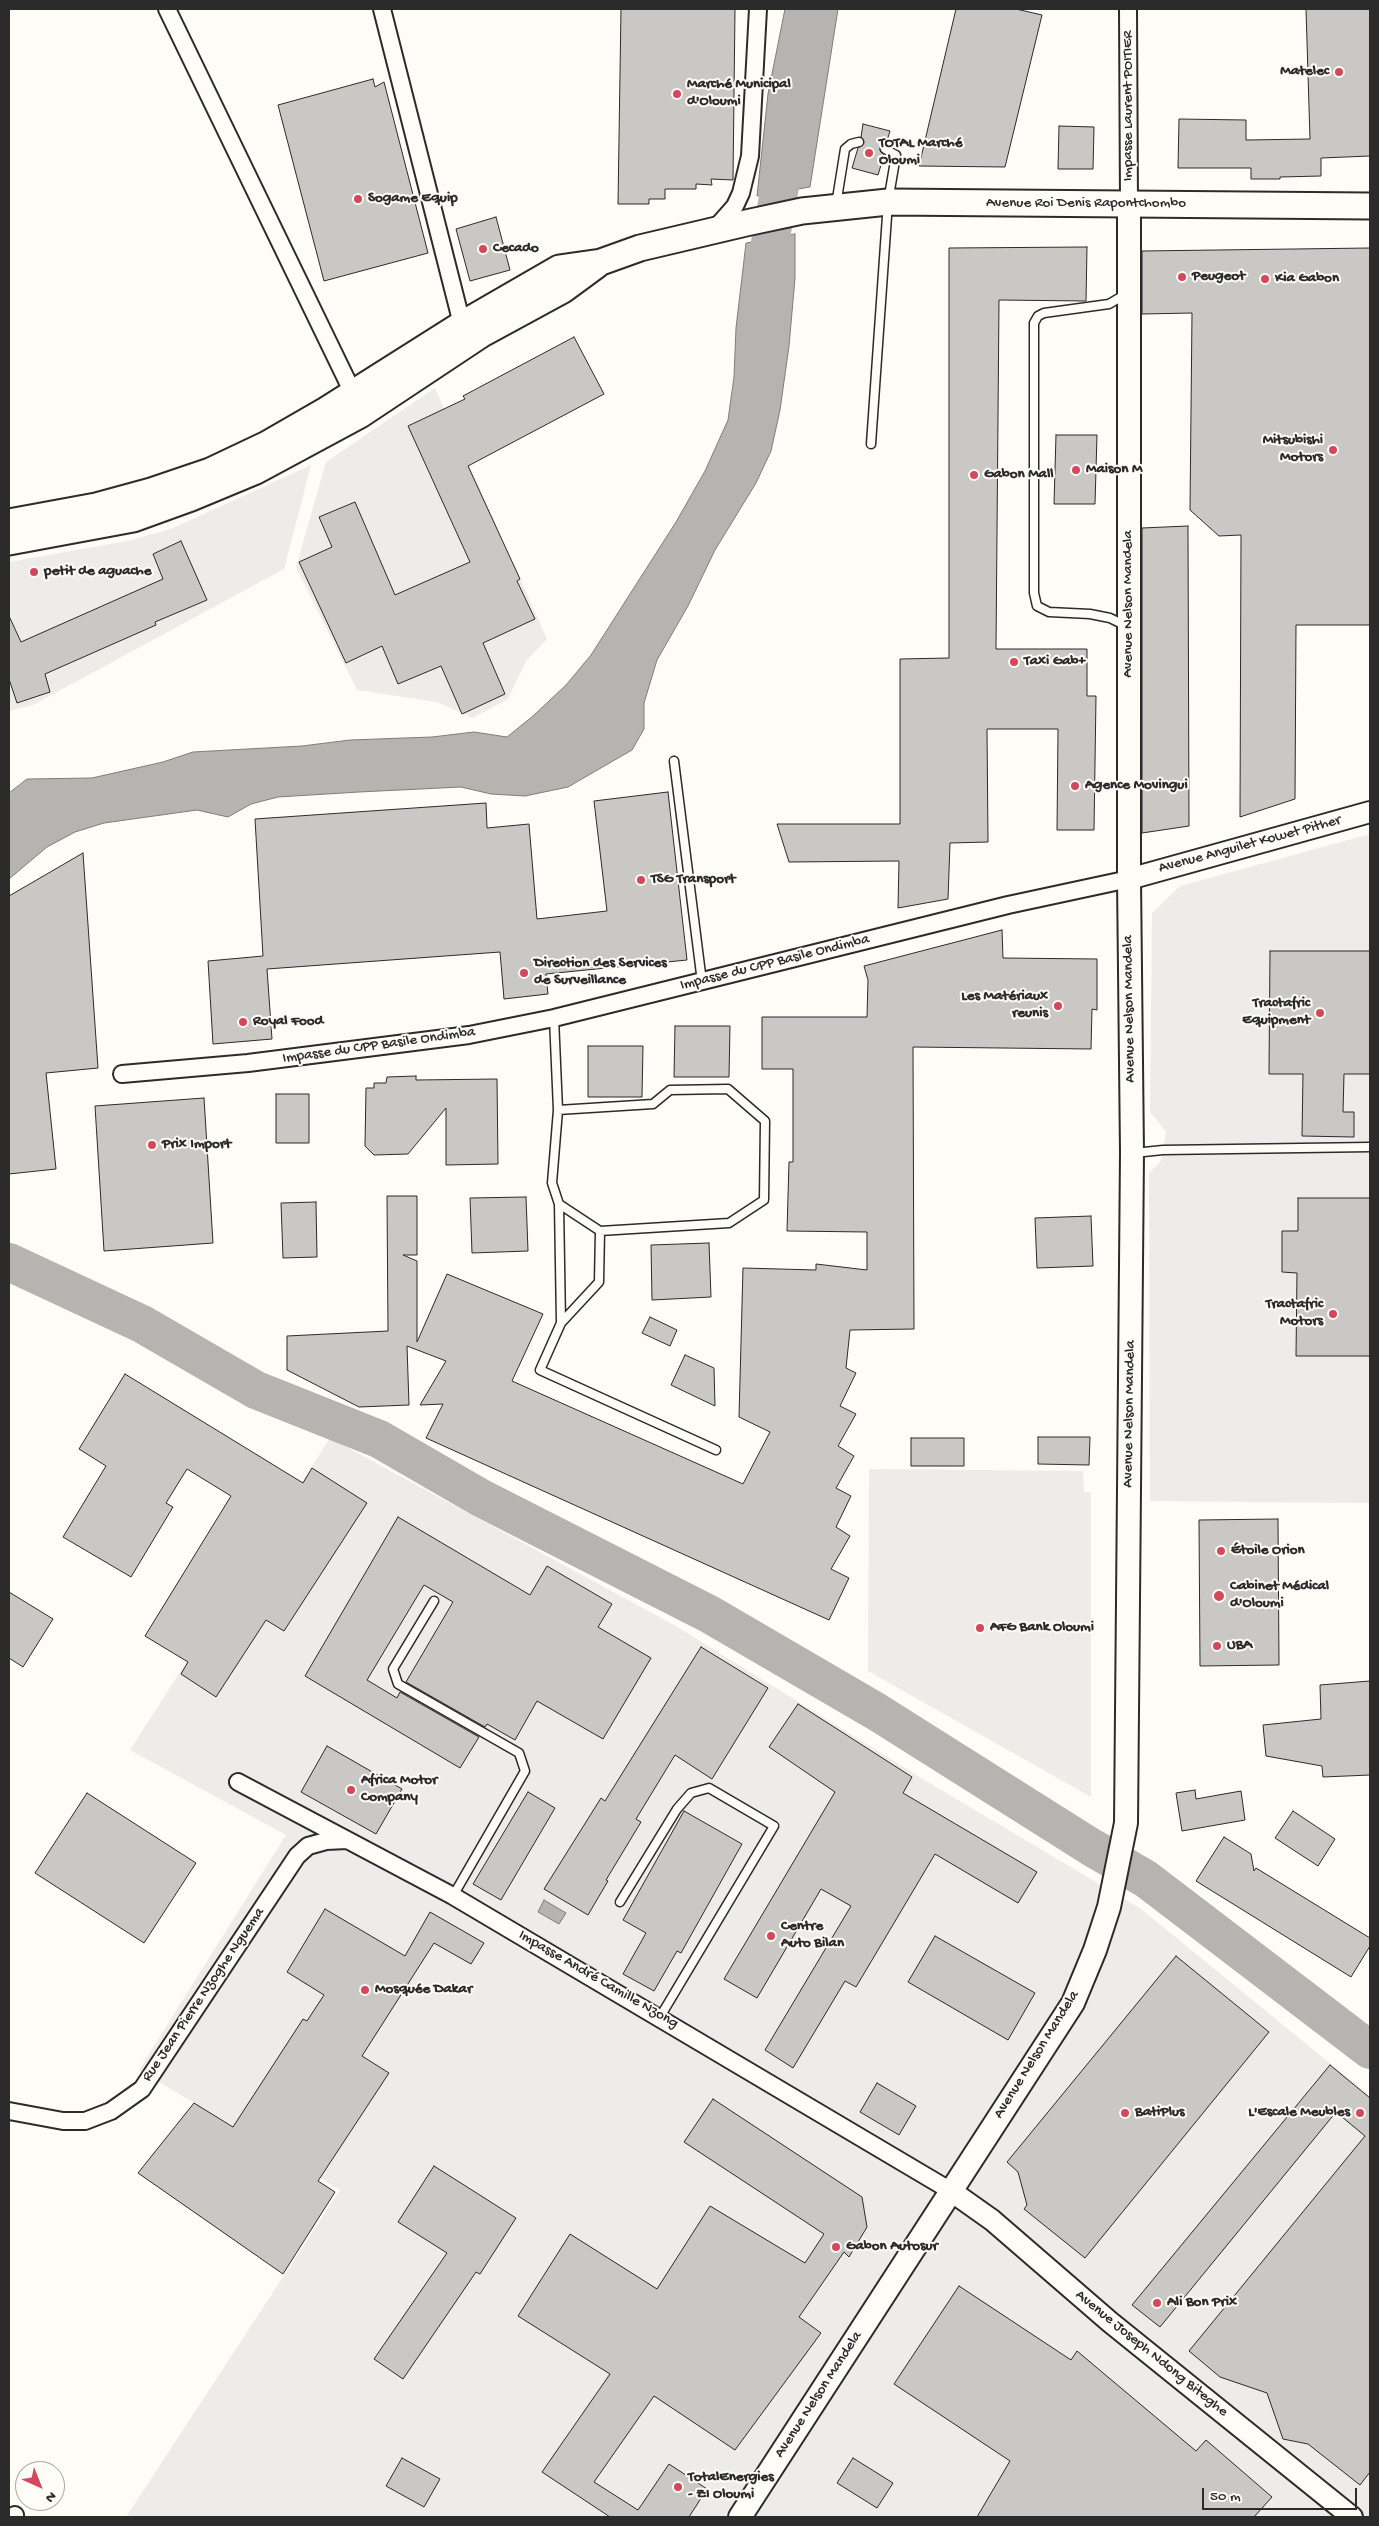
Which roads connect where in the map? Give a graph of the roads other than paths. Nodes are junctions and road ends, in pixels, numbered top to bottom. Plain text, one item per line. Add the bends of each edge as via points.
1 (167, 9) edge
2 (382, 9) edge
3 (758, 9) edge
4 (1128, 9) edge
5 (860, 142) dead end
6 (885, 149) dead end
7 (888, 202) junction
8 (1130, 204) junction
9 (1370, 206) edge
10 (836, 207) junction
11 (713, 231) junction
12 (601, 262) junction
13 (1128, 293) junction
14 (462, 324) junction
15 (353, 393) junction
16 (871, 444) dead end
17 (9, 522) edge
18 (9, 542) edge
19 (1129, 628) junction
20 (674, 761) dead end
21 (1370, 812) edge
22 (1129, 879) junction
23 (702, 982) junction
24 (554, 1018) junction
25 (122, 1074) dead end
26 (558, 1110) junction
27 (1370, 1147) edge
28 (1132, 1153) junction
29 (559, 1204) junction
30 (600, 1231) junction
31 (561, 1323) junction
32 (716, 1450) dead end
33 (434, 1601) dead end
34 (238, 1782) dead end
35 (350, 1840) junction
36 (454, 1896) junction
37 (620, 1902) dead end
38 (660, 2017) junction
39 (9, 2111) edge
40 (950, 2191) junction
41 (740, 2517) edge
42 (1352, 2517) edge

1 - 15 street
2 - 14 street
3 - 11 street via 750,156 742,193
4 - 8 street, Impasse Laurent POITIER
5 - 10 lane via 845,149
6 - 7 lane via 896,155
7 - 8 main road, Avenue Roi Denis Rapontchombo
7 - 10 main road, Avenue Roi Denis Rapontchombo
7 - 16 lane
8 - 9 main road, Avenue Roi Denis Rapontchombo
8 - 13 main road, Avenue Nelson Mandela
10 - 11 main road, Avenue Roi Denis Rapontchombo via 802,211
11 - 12 main road, Avenue Roi Denis Rapontchombo via 640,248
12 - 14 main road via 559,268
12 - 18 main road via 563,290 482,334 360,415 256,472 133,519
13 - 19 main road, Avenue Nelson Mandela
13 - 19 lane via 1109,304 1044,313 1034,323 1034,593 1037,606 1049,612 1090,614 1110,618
14 - 15 main road
15 - 17 main road via 267,444 210,471 96,506
19 - 22 main road, Avenue Nelson Mandela
20 - 23 lane
21 - 22 street, Avenue Anguilet Kowet Pither
22 - 23 street, Impasse du CPP Basile Ondimba via 1008,905
22 - 28 main road, Avenue Nelson Mandela
23 - 24 street, Impasse du CPP Basile Ondimba
24 - 25 street, Impasse du CPP Basile Ondimba via 470,1035 354,1051
24 - 26 lane
26 - 29 lane via 552,1183
26 - 30 lane via 653,1104 670,1090 728,1089 765,1120 764,1200 729,1223
27 - 28 lane
28 - 40 main road, Avenue Nelson Mandela via 1126,1823 1109,1906 1073,2002
29 - 30 lane
29 - 31 lane
30 - 31 lane via 599,1282
31 - 32 lane via 540,1370
33 - 36 lane via 393,1670 398,1684 519,1753 525,1771
34 - 35 street, Impasse André Camille Nzong
35 - 36 street, Impasse André Camille Nzong
35 - 39 street, Rue Jean Pierre Nzoghe Nguema via 308,1846 297,1856 142,2089 111,2111 85,2121 63,2122
36 - 38 street, Impasse André Camille Nzong
37 - 38 lane via 691,1793 709,1788 774,1826
38 - 40 street, Impasse André Camille Nzong
40 - 41 main road, Avenue Nelson Mandela
40 - 42 street, Avenue Joseph Ndong Biteghe via 992,2220 1110,2322

